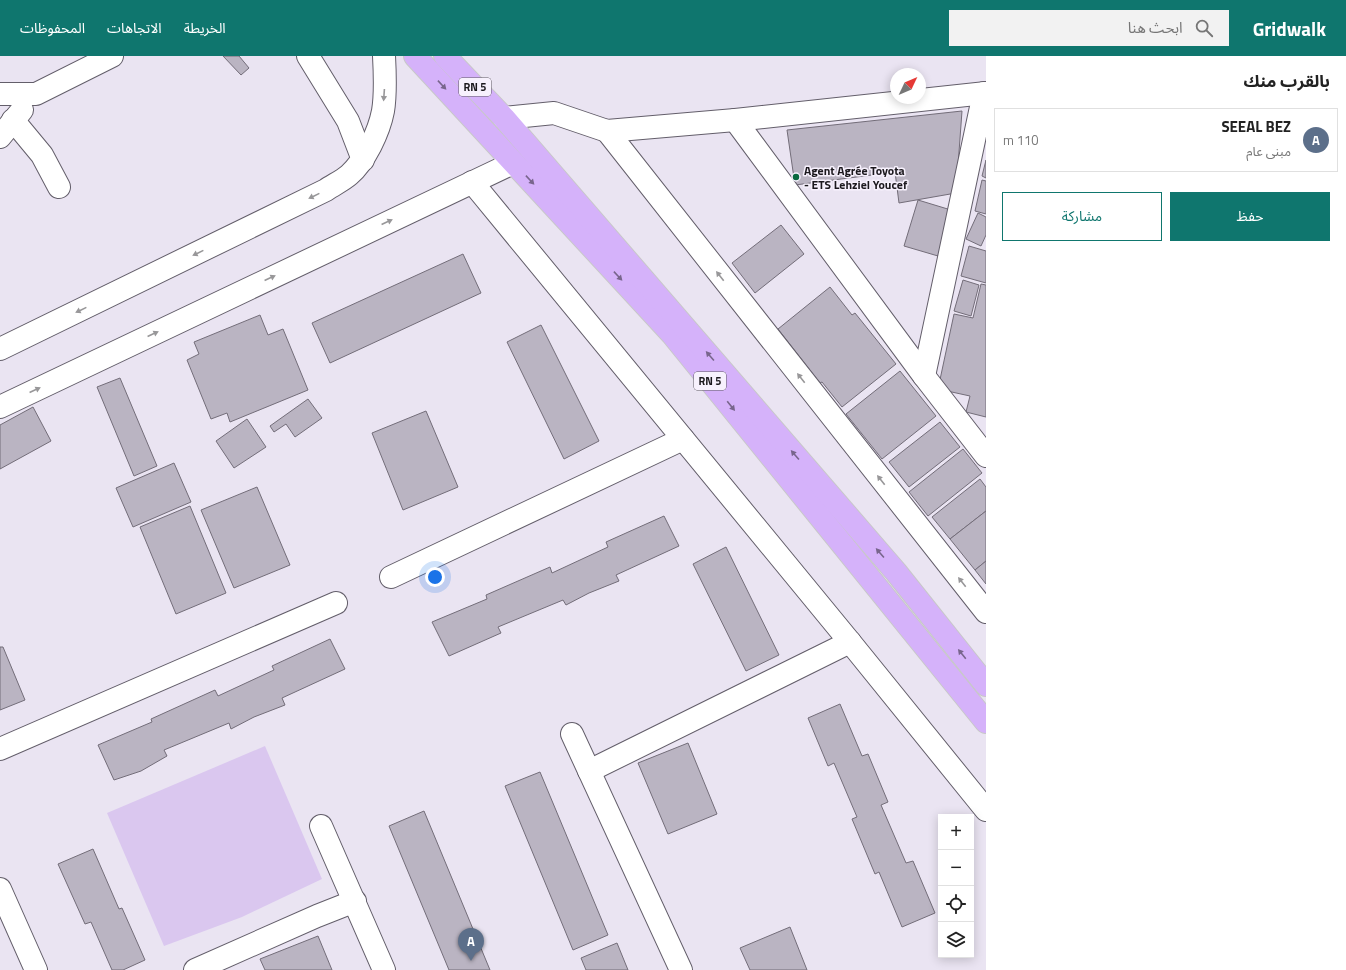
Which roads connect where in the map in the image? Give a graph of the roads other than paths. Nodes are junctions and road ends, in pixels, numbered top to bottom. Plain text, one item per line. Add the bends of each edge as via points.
1 (112, 56) edge
2 (308, 56) edge
3 (384, 56) edge
4 (415, 56) edge
5 (445, 56) edge
6 (985, 93) edge
7 (0, 94) edge
8 (36, 94) junction
9 (504, 118) junction
10 (735, 120) junction
11 (6, 128) edge
12 (607, 131) junction
13 (363, 160) junction
14 (514, 163) junction
15 (472, 182) junction
16 (59, 187) dead end
17 (0, 349) edge
18 (924, 376) junction
19 (0, 407) edge
20 (683, 439) junction
21 (986, 456) edge
22 (391, 577) dead end
23 (336, 603) dead end
24 (986, 612) edge
25 (850, 642) junction
26 (986, 685) edge
27 (986, 722) edge
28 (572, 734) dead end
29 (0, 749) edge
30 (589, 771) junction
31 (986, 810) edge
32 (321, 826) dead end
33 (0, 890) edge
34 (354, 902) junction
35 (36, 970) edge
36 (195, 970) edge
37 (384, 970) edge
38 (680, 970) edge

1 - 8 street
2 - 13 street via 348,121
3 -> 13 street via 386,77 383,111
4 -> 14 highway, RN 5
5 - 9 highway, RN 5
6 - 10 street
6 - 18 street
7 - 8 street
8 - 11 street
9 - 12 street via 554,113
26 -> 9 highway, RN 5 via 896,572
10 - 12 street
10 - 18 street
11 - 16 street via 42,155
24 -> 12 street
13 -> 17 street via 348,175 326,190
14 - 15 street
14 -> 27 highway, RN 5 via 672,334
19 -> 15 street
15 - 20 street
18 - 21 street
20 - 22 street
20 - 25 street
23 - 29 street
25 - 30 street
25 - 31 street
28 - 30 street
30 - 38 street
32 - 34 street
33 - 35 street
34 - 36 street
34 - 37 street

